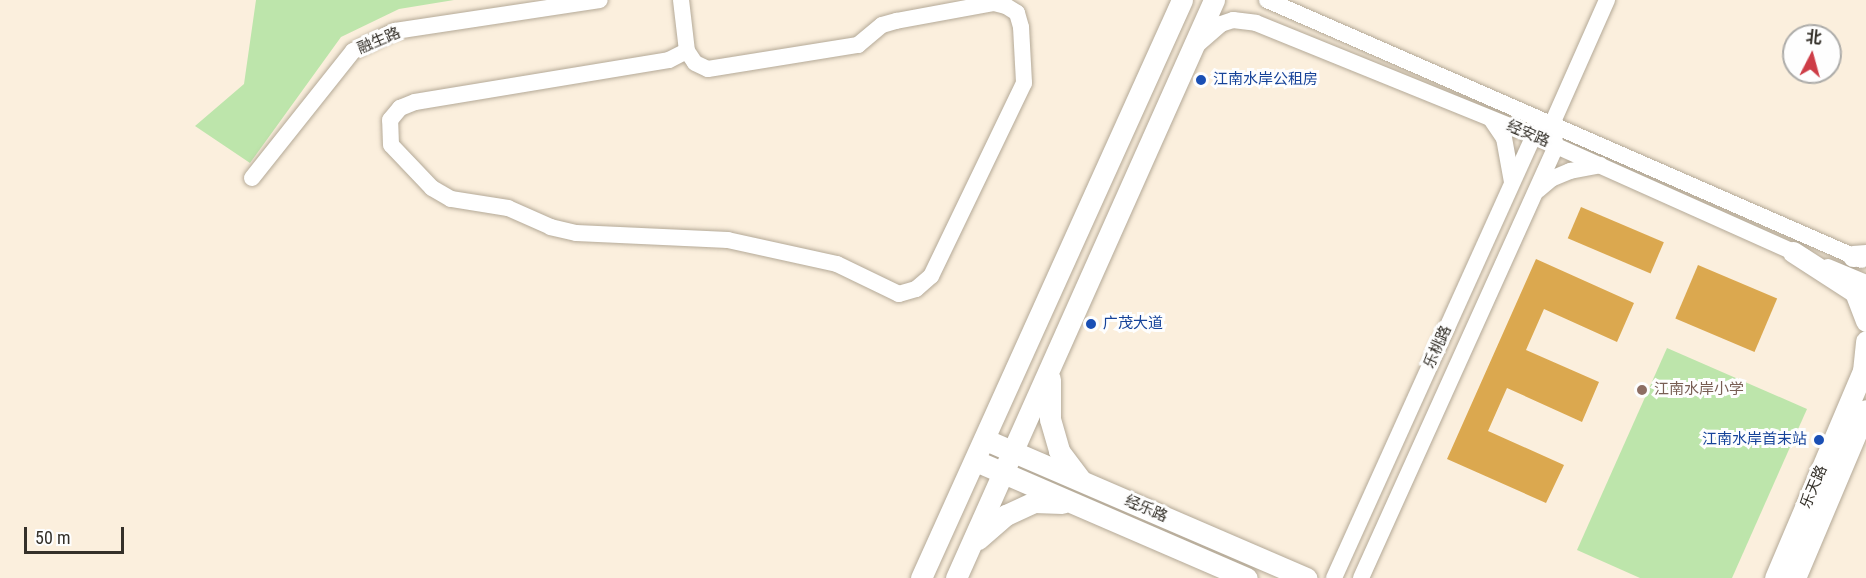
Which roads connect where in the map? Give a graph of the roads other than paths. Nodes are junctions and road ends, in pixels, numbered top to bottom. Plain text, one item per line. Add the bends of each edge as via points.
1 (600, 0) edge
2 (681, 0) edge
3 (1182, 0) edge
4 (1214, 0) edge
5 (1267, 0) edge
6 (1607, 0) edge
7 (1192, 50) junction
8 (687, 51) junction
9 (1491, 119) junction
10 (1552, 124) junction
11 (1534, 136) junction
12 (1556, 146) junction
13 (1600, 165) junction
14 (252, 178) dead end
15 (1512, 183) junction
16 (1535, 193) junction
17 (1793, 252) junction
18 (1862, 258) edge
19 (1066, 261) junction
20 (1094, 273) junction
21 (1866, 283) edge
22 (1866, 321) edge
23 (1866, 341) edge
24 (1865, 367) edge
25 (1050, 373) junction
26 (1866, 410) edge
27 (986, 440) junction
28 (1014, 452) junction
29 (976, 461) junction
30 (1005, 473) junction
31 (1081, 481) junction
32 (1073, 503) junction
33 (974, 543) junction
34 (921, 578) edge
35 (956, 578) edge
36 (1247, 578) edge
37 (1307, 578) edge
38 (1334, 578) edge
39 (1361, 578) edge
40 (1775, 578) edge
41 (1795, 578) edge

1 - 14 street, 融生路 via 395,32 353,51
2 - 8 street
3 - 19 main road
4 - 7 main road
5 - 10 street, 经安路
6 - 10 street
7 - 9 street, 经安路 via 1221,24 1233,20 1256,23
7 - 20 main road
8 - 8 street via 695,63 708,69 734,67 858,45 882,25 994,3 1017,13 1024,83 931,276 916,289 899,294 837,264 728,240 576,233 508,208 452,199 432,188 391,145 387,133 390,120 400,108 415,102 669,60
9 - 11 street, 经安路
9 - 15 street via 1504,138
10 - 11 street
10 - 12 street
10 - 18 street, 经安路
11 - 12 street, 经安路
11 - 15 street, 乐桃路
12 - 13 street, 经安路
12 - 16 street, 乐桃路
13 - 16 street via 1551,179
13 - 17 street, 经安路
15 - 38 street, 乐桃路
16 - 39 street, 乐桃路
17 - 21 street, 经安路
17 - 22 main road via 1855,292
19 - 20 main road via 1066,277 1075,283
19 - 27 main road
20 - 25 main road
23 - 24 main road, 乐天路
24 - 40 main road, 乐天路
25 - 28 main road
25 - 31 main road via 1050,419 1059,451
26 - 41 main road, 乐天路
27 - 28 main road, 经乐路
27 - 29 main road
28 - 30 main road
28 - 31 main road, 经乐路
29 - 30 main road, 经乐路
29 - 34 main road
30 - 32 main road, 经乐路
30 - 33 main road
31 - 37 main road, 经乐路
32 - 33 main road via 1034,502 1006,515
32 - 36 main road, 经乐路
33 - 35 main road

